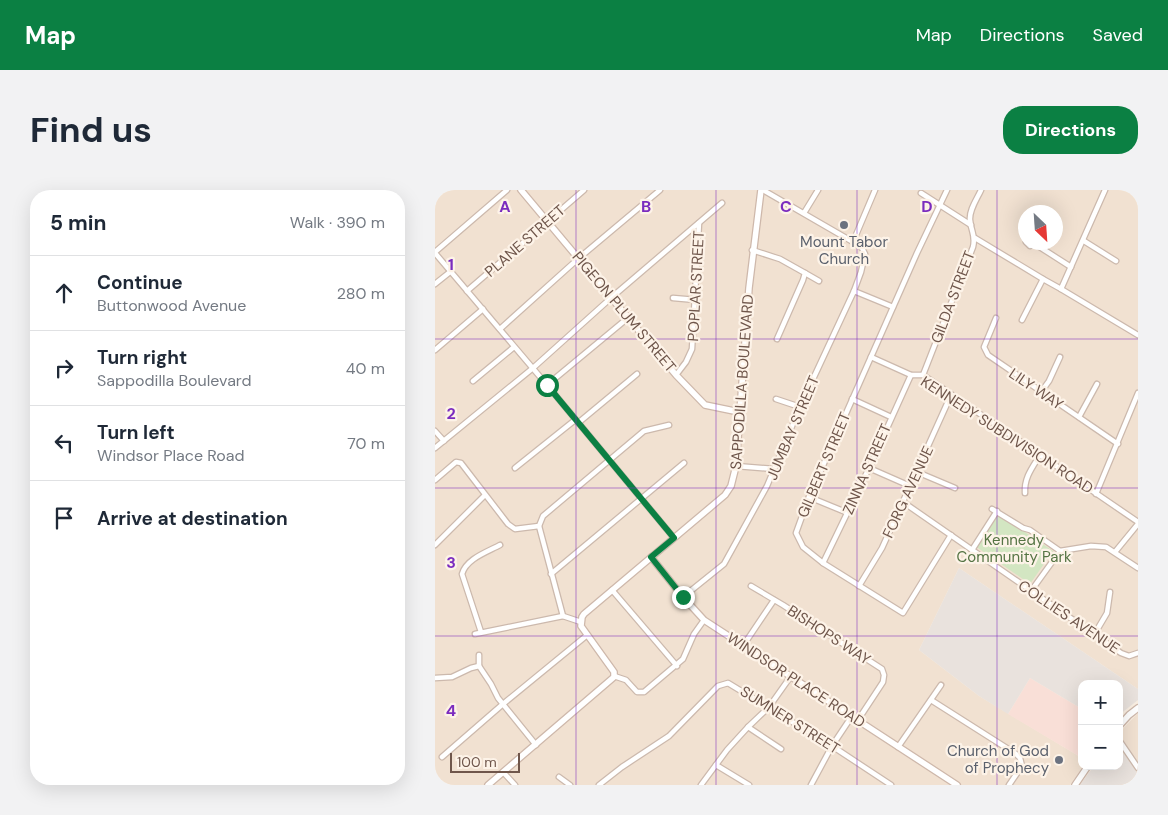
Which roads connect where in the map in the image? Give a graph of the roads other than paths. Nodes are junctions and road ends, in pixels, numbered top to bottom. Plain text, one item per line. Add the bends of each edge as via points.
1 (507, 190) edge
2 (521, 190) edge
3 (584, 190) edge
4 (659, 190) edge
5 (762, 190) edge
6 (818, 190) edge
7 (875, 190) edge
8 (947, 190) edge
9 (981, 190) edge
10 (1105, 190) edge
11 (921, 193) dead end
12 (722, 203) dead end
13 (939, 206) junction
14 (804, 213) junction
15 (547, 221) junction
16 (699, 223) junction
17 (972, 226) junction
18 (975, 238) junction
19 (1084, 241) junction
20 (853, 242) junction
21 (753, 250) junction
22 (1046, 250) edge
23 (435, 253) edge
24 (579, 258) junction
25 (1116, 261) dead end
26 (1071, 267) junction
27 (450, 272) junction
28 (805, 273) junction
29 (1043, 279) junction
30 (819, 281) dead end
31 (435, 284) edge
32 (1061, 288) junction
33 (854, 291) junction
34 (467, 292) junction
35 (611, 297) junction
36 (673, 298) dead end
37 (696, 300) junction
38 (893, 307) junction
39 (483, 309) junction
40 (629, 317) junction
41 (996, 318) dead end
42 (1022, 320) dead end
43 (500, 329) junction
44 (1138, 335) edge
45 (777, 339) dead end
46 (514, 347) junction
47 (435, 350) edge
48 (871, 357) junction
49 (1060, 357) dead end
50 (533, 368) junction
51 (637, 374) dead end
52 (677, 374) junction
53 (911, 375) junction
54 (923, 375) junction
55 (473, 381) dead end
56 (1097, 384) dead end
57 (547, 385) junction
58 (1041, 392) junction
59 (1138, 393) edge
60 (951, 395) junction
61 (776, 399) dead end
62 (853, 399) junction
63 (800, 407) junction
64 (739, 412) junction
65 (891, 417) junction
66 (1079, 417) junction
67 (576, 421) junction
68 (669, 425) dead end
69 (435, 431) edge
70 (444, 441) junction
71 (1117, 444) junction
72 (435, 448) edge
73 (1040, 455) junction
74 (609, 460) junction
75 (684, 463) dead end
76 (736, 466) junction
77 (515, 468) dead end
78 (869, 468) junction
79 (774, 469) junction
80 (917, 472) junction
81 (435, 480) edge
82 (910, 486) junction
83 (955, 488) dead end
84 (1025, 493) dead end
85 (485, 494) junction
86 (1096, 494) junction
87 (809, 497) junction
88 (641, 500) junction
89 (903, 502) junction
90 (848, 512) junction
91 (1138, 523) edge
92 (539, 526) junction
93 (951, 535) junction
94 (674, 538) junction
95 (435, 545) edge
96 (500, 545) dead end
97 (971, 550) junction
98 (1060, 551) junction
99 (1115, 552) junction
100 (651, 557) junction
101 (823, 562) junction
102 (1138, 568) edge
103 (551, 574) junction
104 (751, 586) dead end
105 (859, 586) junction
106 (612, 590) junction
107 (1031, 591) junction
108 (1110, 592) dead end
109 (683, 597) junction
110 (774, 600) junction
111 (563, 616) junction
112 (704, 620) junction
113 (581, 622) junction
114 (481, 632) junction
115 (475, 634) dead end
116 (1094, 635) junction
117 (586, 636) junction
118 (743, 646) junction
119 (1138, 653) edge
120 (479, 656) dead end
121 (479, 666) junction
122 (677, 666) junction
123 (614, 676) junction
124 (791, 676) junction
125 (435, 678) edge
126 (941, 685) dead end
127 (931, 700) junction
128 (503, 704) junction
129 (769, 707) junction
130 (1138, 708) edge
131 (852, 716) junction
132 (858, 720) junction
133 (1120, 725) edge
134 (747, 727) junction
135 (536, 745) junction
136 (831, 746) junction
137 (1123, 746) edge
138 (899, 747) junction
139 (781, 749) dead end
140 (442, 757) dead end
141 (716, 765) junction
142 (1138, 768) edge
143 (1085, 770) edge
144 (503, 772) junction
145 (559, 777) dead end
146 (488, 785) edge
147 (515, 785) edge
148 (570, 785) edge
149 (599, 785) edge
150 (701, 785) edge
151 (749, 785) edge
152 (811, 785) edge
153 (891, 785) edge
154 (957, 785) edge
155 (1009, 785) edge
156 (1075, 785) edge

1 - 23 street
2 - 15 street, PIGEON PLUM STREET
3 - 15 street, PLANE STREET
4 - 24 street
5 - 14 street
5 - 21 street, SAPPODILLA BOULEVARD
6 - 14 street
7 - 20 street
8 - 13 street, GILBERT STREET
9 - 17 street, GILDA STREET via 972,210
10 - 19 street
11 - 13 street
12 - 16 street
13 - 17 street
13 - 38 street, GILBERT STREET
14 - 20 street
15 - 24 street, PIGEON PLUM STREET
15 - 34 street, PLANE STREET
16 - 35 street
16 - 37 street, POPLAR STREET
17 - 18 street, GILDA STREET
18 - 29 street
18 - 54 street, GILDA STREET
19 - 25 street
19 - 26 street
20 - 33 street, JUMBAY STREET via 865,254
21 - 28 street via 780,258
21 - 64 street, SAPPODILLA BOULEVARD
22 - 26 street
23 - 27 street
24 - 35 street, PIGEON PLUM STREET
24 - 43 street
26 - 32 street
27 - 31 street
27 - 34 street
28 - 30 street
28 - 45 street
29 - 32 street
29 - 42 street
32 - 44 street
33 - 38 street
33 - 63 street, JUMBAY STREET
34 - 39 street
35 - 40 street, PIGEON PLUM STREET
35 - 50 street
36 - 37 street
37 - 52 street, POPLAR STREET via 692,349
38 - 48 street, GILBERT STREET
39 - 43 street
39 - 47 street
40 - 52 street, PIGEON PLUM STREET
40 - 57 street
41 - 58 street, LILY WAY via 985,351
43 - 46 street
46 - 50 street
46 - 55 street
48 - 53 street, KENNEDY SUBDIVISION ROAD
48 - 62 street, GILBERT STREET
49 - 58 street
50 - 57 street
50 - 70 street
51 - 67 street
52 - 64 street, PIGEON PLUM STREET via 705,405
53 - 54 street, KENNEDY SUBDIVISION ROAD
53 - 65 street, ZINNA STREET
54 - 60 street, KENNEDY SUBDIVISION ROAD
56 - 66 street
57 - 67 street
58 - 66 street, LILY WAY
59 - 71 street
60 - 73 street, KENNEDY SUBDIVISION ROAD
60 - 80 street, FORG AVENUE
61 - 63 street
62 - 65 street
62 - 87 street, GILBERT STREET
63 - 79 street, JUMBAY STREET
64 - 76 street, SAPPODILLA BOULEVARD
65 - 78 street, ZINNA STREET
66 - 71 street, LILY WAY
67 - 74 street
67 - 77 street
68 - 74 street via 644,432
69 - 70 street
70 - 72 street
71 - 86 street
73 - 84 street via 1028,474
73 - 86 street, KENNEDY SUBDIVISION ROAD
74 - 88 street
74 - 92 street via 543,516
75 - 88 street
76 - 79 street
76 - 94 street, SAPPODILLA BOULEVARD via 725,495
78 - 82 street
78 - 90 street, ZINNA STREET
79 - 109 street, JUMBAY STREET via 723,564
80 - 82 street, FORG AVENUE
80 - 83 street
81 - 85 street via 456,462 461,463
82 - 89 street, FORG AVENUE
85 - 92 street via 508,524 515,528
85 - 95 street
86 - 91 street, KENNEDY SUBDIVISION ROAD
87 - 90 street
87 - 101 street, GILBERT STREET via 796,533 803,548
88 - 94 street
88 - 103 street
89 - 93 street, COLLIES AVENUE
89 - 105 street, FORG AVENUE via 882,548
90 - 101 street, ZINNA STREET
91 - 99 street
92 - 103 street
93 - 97 street, COLLIES AVENUE
93 - 105 street, GILBERT STREET via 903,613
94 - 100 street, SAPPODILLA BOULEVARD
96 - 114 street via 464,567 462,574
97 - 98 street via 995,510
97 - 107 street, COLLIES AVENUE
98 - 99 street via 1097,546
98 - 107 street
99 - 102 street
100 - 106 street, SAPPODILLA BOULEVARD
100 - 109 street, WINDSOR PLACE ROAD
101 - 105 street, GILBERT STREET
103 - 111 street
104 - 110 street, BISHOPS WAY
106 - 113 street, SAPPODILLA BOULEVARD via 584,614
106 - 122 street
107 - 116 street, COLLIES AVENUE
108 - 116 street via 1107,613
109 - 112 street, WINDSOR PLACE ROAD
110 - 118 street
110 - 132 street, BISHOPS WAY via 884,672 883,682
111 - 113 street
111 - 114 street
112 - 118 street, WINDSOR PLACE ROAD
112 - 122 street
113 - 117 street
114 - 115 street
116 - 119 street, COLLIES AVENUE via 1127,656
117 - 123 street via 613,670
117 - 128 street
118 - 124 street, WINDSOR PLACE ROAD
120 - 121 street
121 - 125 street via 452,677
121 - 128 street
122 - 123 street via 640,693 626,680
123 - 135 street
124 - 129 street
124 - 131 street, WINDSOR PLACE ROAD
126 - 127 street
127 - 138 street
127 - 155 street via 1016,754 1022,766
128 - 135 street
128 - 140 street
129 - 134 street
129 - 136 street, SUMNER STREET
129 - 149 street, SUMNER STREET via 732,683 721,684 669,736
130 - 133 street
131 - 132 street, WINDSOR PLACE ROAD
131 - 136 street
132 - 138 street, WINDSOR PLACE ROAD
134 - 139 street
134 - 141 street
135 - 144 street
136 - 152 street
136 - 153 street, SUMNER STREET
137 - 142 street
138 - 154 street, WINDSOR PLACE ROAD
141 - 150 street
141 - 151 street
143 - 156 street
144 - 146 street
144 - 147 street
145 - 148 street

